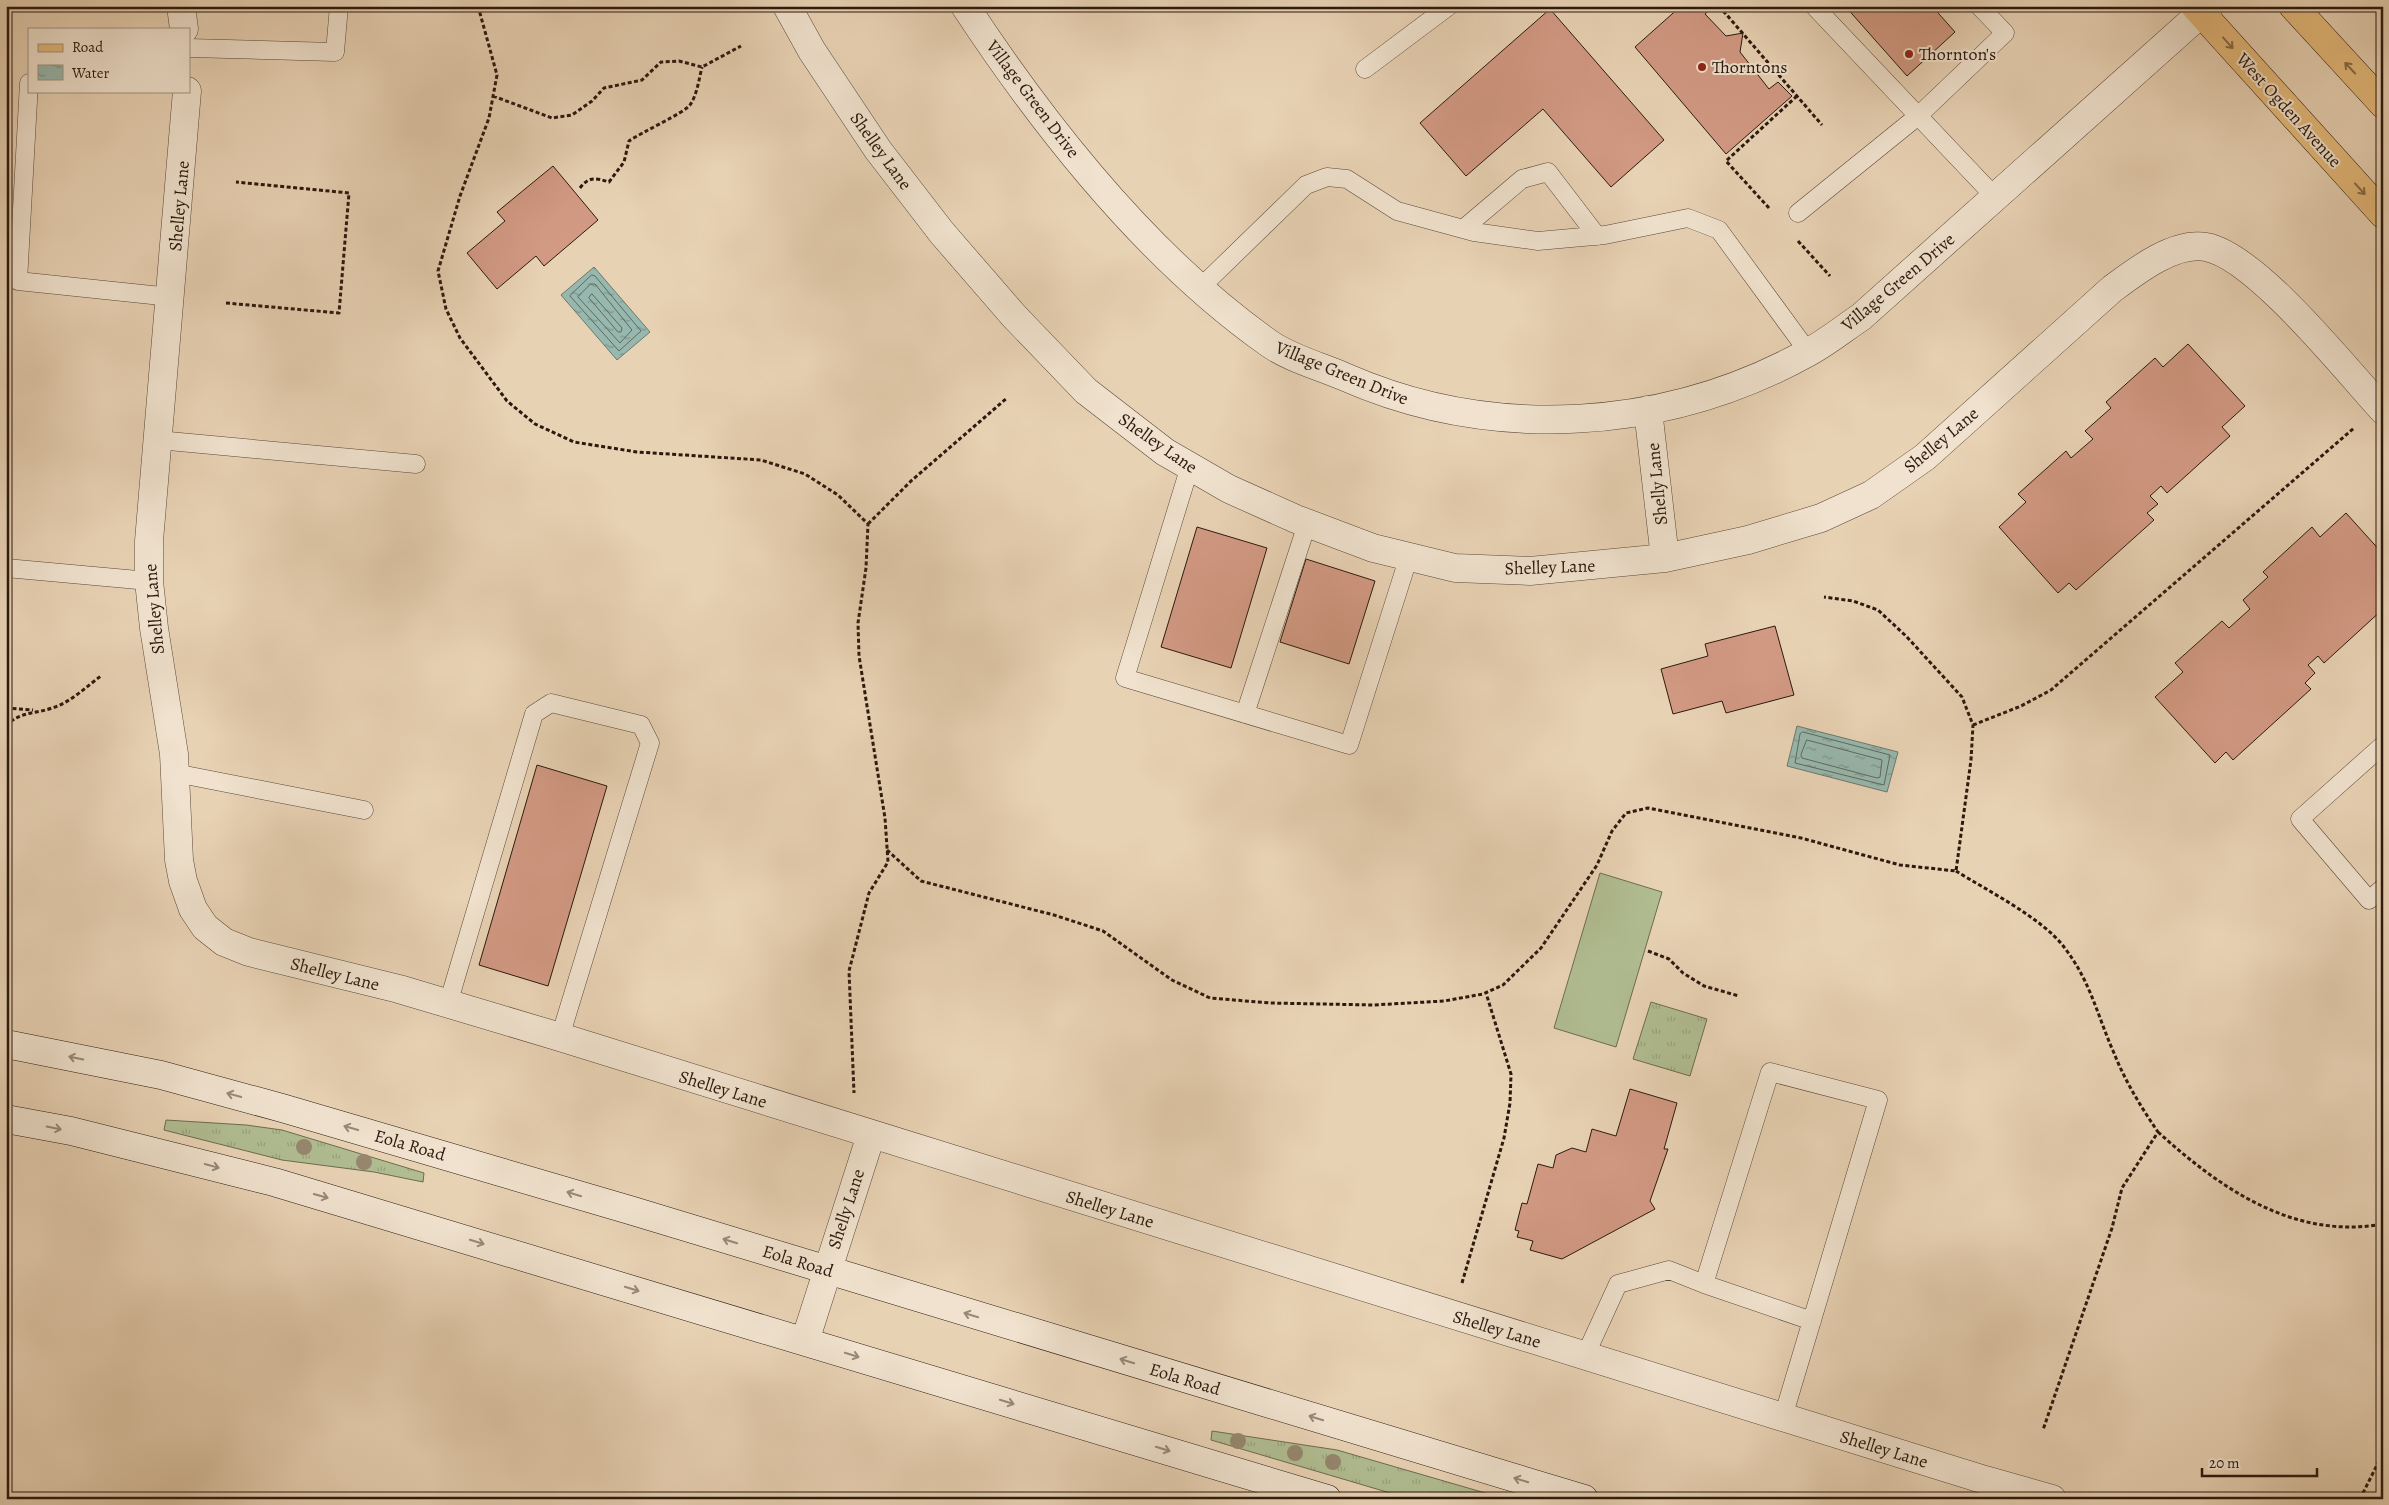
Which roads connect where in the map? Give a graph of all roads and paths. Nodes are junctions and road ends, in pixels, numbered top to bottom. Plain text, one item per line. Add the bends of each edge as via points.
1 (181, 6) edge
2 (339, 6) edge
3 (478, 6) edge
4 (787, 6) edge
5 (965, 6) edge
6 (1449, 6) edge
7 (1719, 6) edge
8 (1814, 6) edge
9 (1979, 6) edge
10 (2293, 6) edge
11 (2202, 9) edge
12 (184, 28) edge
13 (741, 46) dead end
14 (190, 48) edge
15 (702, 67) junction
16 (1366, 69) dead end
17 (28, 92) edge
18 (187, 92) edge
19 (1798, 95) junction
20 (493, 96) junction
21 (2383, 104) edge
22 (1918, 116) junction
23 (1822, 125) dead end
24 (1726, 161) dead end
25 (236, 182) dead end
26 (580, 188) dead end
27 (1996, 198) junction
28 (1798, 213) dead end
29 (2383, 214) edge
30 (1463, 229) junction
31 (1597, 236) junction
32 (1200, 288) junction
33 (171, 297) junction
34 (226, 303) dead end
35 (1809, 353) junction
36 (1007, 398) dead end
37 (1648, 410) junction
38 (2383, 410) edge
39 (2354, 428) dead end
40 (158, 440) junction
41 (416, 464) dead end
42 (1190, 466) junction
43 (868, 524) junction
44 (1307, 524) junction
45 (1409, 556) junction
46 (1665, 558) junction
47 (6, 568) edge
48 (149, 581) junction
49 (1824, 597) dead end
50 (101, 676) dead end
51 (6, 708) edge
52 (36, 710) junction
53 (1245, 714) junction
54 (1973, 725) junction
55 (6, 726) edge
56 (2383, 745) edge
57 (175, 773) junction
58 (364, 810) dead end
59 (887, 850) junction
60 (1956, 871) junction
61 (2383, 888) edge
62 (1648, 952) dead end
63 (1486, 992) junction
64 (1739, 996) dead end
65 (448, 1004) junction
66 (560, 1037) junction
67 (6, 1044) edge
68 (854, 1099) dead end
69 (6, 1119) edge
70 (2158, 1132) junction
71 (871, 1135) junction
72 (2383, 1224) edge
73 (827, 1270) junction
74 (1704, 1284) junction
75 (1452, 1315) junction
76 (1812, 1321) junction
77 (805, 1341) junction
78 (1585, 1356) junction
79 (1783, 1417) junction
80 (2043, 1430) dead end
81 (2383, 1453) edge
82 (1982, 1489) edge
83 (1327, 1499) edge
84 (1584, 1499) edge
85 (2052, 1499) edge
86 (2360, 1499) edge

1 - 12 street
2 - 14 lane via 335,52
3 - 20 path via 497,75
4 - 42 street, Shelley Lane via 812,51 878,150 942,233 1014,316 1086,391 1165,452
5 - 32 street, Village Green Drive via 1053,131 1129,218
6 - 16 lane
7 - 19 path
8 - 22 lane
9 - 22 lane via 2005,33
21 -> 10 main road
11 - 27 street, Village Green Drive
11 -> 29 main road, West Ogden Avenue
13 - 15 path
15 - 20 path via 680,61 661,62 642,80 604,88 572,115 552,118
15 - 26 path via 689,105 679,114 644,130 629,141 624,162 609,182 596,177 586,179
17 - 33 lane via 18,281
18 - 33 street, Shelley Lane
19 - 23 path
19 - 24 path
20 - 43 path via 489,118 460,196 438,271 446,309 460,338 507,401 535,424 574,442 637,452 761,460 805,474 838,495
22 - 27 lane
22 - 28 lane
25 - 34 path via 349,193 342,288 339,313
27 - 35 street, Village Green Drive via 1861,317
30 - 31 lane via 1538,241
30 - 31 lane via 1522,179 1548,172
30 - 32 lane via 1397,211 1347,179 1327,176 1306,185
31 - 35 lane via 1688,218 1719,230
32 - 37 street, Village Green Drive via 1273,346 1364,386 1415,403 1515,419 1566,420
33 - 40 street, Shelley Lane
35 - 37 street, Village Green Drive via 1719,393
36 - 43 path
37 - 46 street, Shelly Lane
38 - 46 street, Shelley Lane via 2272,289 2239,262 2206,246 2174,250 2143,266 2112,289 1925,457 1871,495 1821,518 1748,540
39 - 54 path via 2051,690
40 - 41 lane
40 - 48 street, Shelley Lane
42 - 44 street, Shelley Lane via 1229,489
42 - 53 lane via 1125,678
43 - 59 path via 858,623 859,656 885,818
44 - 45 street, Shelley Lane via 1373,548
44 - 53 lane
45 - 46 street, Shelley Lane via 1456,568 1530,570
45 - 53 lane via 1349,745
47 - 48 lane
48 - 57 street, Shelley Lane
49 - 54 path via 1853,601 1878,610 1962,697
50 - 52 path via 53,708
51 - 52 path
52 - 55 path
54 - 60 path
56 - 61 lane via 2300,819 2369,900
57 - 58 lane
57 - 65 street, Shelley Lane via 180,867 193,908 205,927 224,942 249,952
59 - 63 path via 921,881 1103,931 1172,980 1210,998 1270,1003 1374,1004 1444,1001
59 - 68 path via 888,862 869,893 849,971
60 - 63 path via 1900,865 1802,838 1648,808 1626,813 1612,831 1592,874 1542,948 1503,985
60 - 70 path via 2026,914 2064,946 2092,991 2114,1053 2134,1096
62 - 64 path via 1669,959 1683,973 1704,986
63 - 75 path via 1511,1074 1510,1104 1504,1138
65 - 66 street, Shelley Lane
65 - 66 lane via 534,714 551,702 641,724 650,743
66 - 71 street, Shelley Lane
73 -> 67 street, Eola Road via 282,1108 161,1075
69 -> 77 street via 81,1134 274,1182
70 - 72 path via 2193,1164 2229,1190 2270,1210 2318,1225 2361,1228
70 - 80 path via 2122,1188 2112,1228
71 - 73 street, Shelly Lane
71 - 75 street, Shelley Lane
73 - 77 street, Shelly Lane
84 -> 73 street, Eola Road
74 - 76 lane
74 - 76 lane via 1770,1072 1878,1100
74 - 78 lane via 1670,1270 1618,1284
75 - 78 street, Shelley Lane
76 - 79 lane
77 -> 83 street
78 - 79 street, Shelley Lane
79 - 82 street, Shelley Lane
81 - 86 path
82 - 85 street, Shelley Lane

